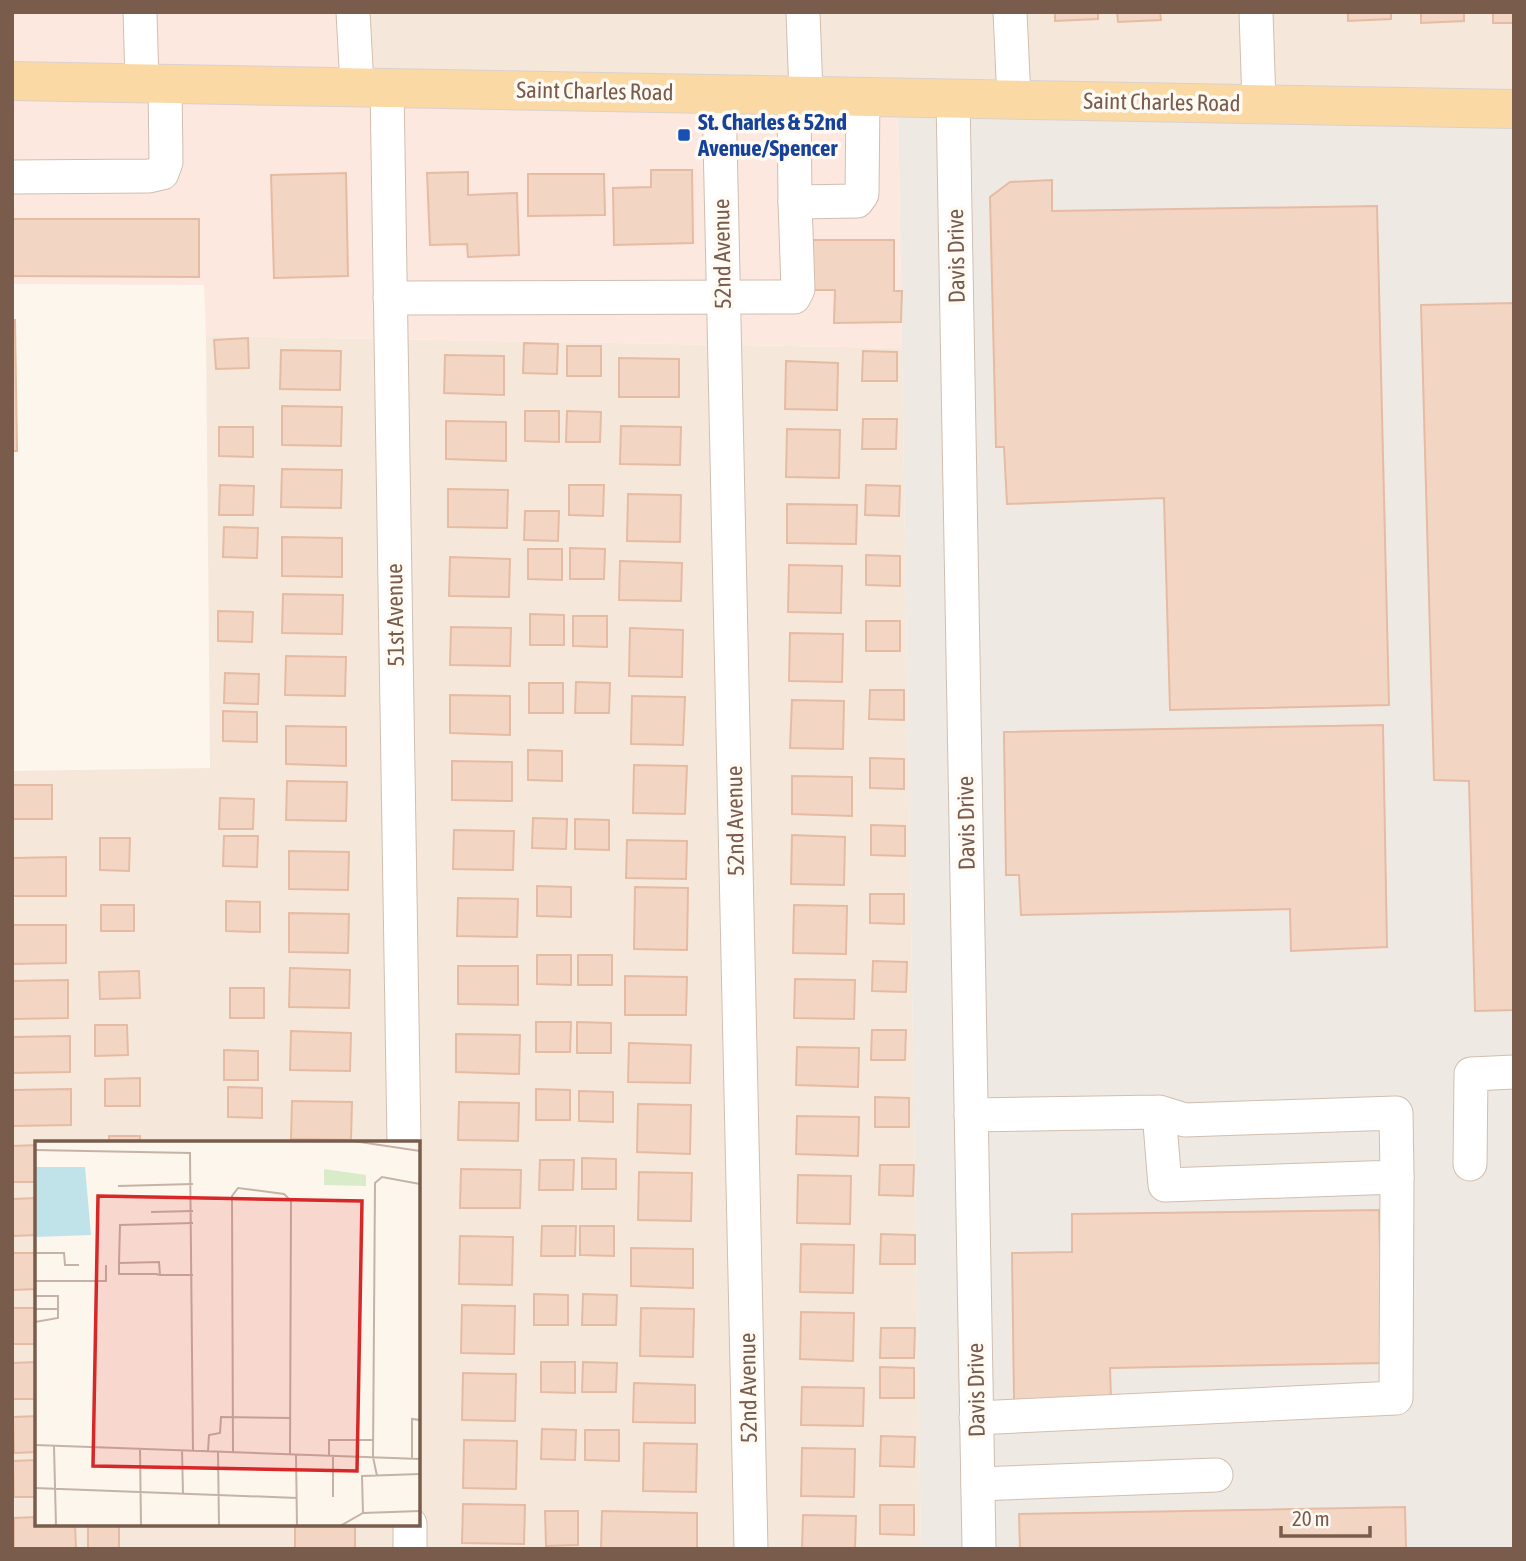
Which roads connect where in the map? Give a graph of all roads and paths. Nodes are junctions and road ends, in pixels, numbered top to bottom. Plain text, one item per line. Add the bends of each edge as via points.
1 (140, 12) edge
2 (353, 12) edge
3 (803, 12) edge
4 (1010, 12) edge
5 (1256, 12) edge
6 (12, 81) edge
7 (154, 83) junction
8 (372, 87) junction
9 (719, 93) junction
10 (800, 95) junction
11 (863, 96) junction
12 (953, 98) junction
13 (1014, 99) junction
14 (1259, 104) junction
15 (1514, 109) edge
16 (12, 177) edge
17 (795, 202) junction
18 (723, 297) junction
19 (390, 298) junction
20 (1514, 1072) edge
21 (1159, 1112) junction
22 (971, 1115) junction
23 (404, 1141) edge
24 (1470, 1164) dead end
25 (1397, 1177) junction
26 (976, 1418) junction
27 (1216, 1475) dead end
28 (978, 1484) junction
29 (410, 1526) edge
30 (410, 1549) edge
31 (751, 1549) edge
32 (979, 1549) edge

1 - 7 street
2 - 8 street, 51st Avenue
3 - 10 street
4 - 13 street
5 - 14 street
6 - 7 main road, Saint Charles Road
7 - 8 main road, Saint Charles Road
7 - 16 street via 166,162 162,173
8 - 9 main road, Saint Charles Road
8 - 19 street, 51st Avenue
9 - 10 main road, Saint Charles Road
9 - 18 street, 52nd Avenue
10 - 11 main road, Saint Charles Road
10 - 17 street
11 - 12 main road, Saint Charles Road
11 - 17 street via 862,194 858,201
12 - 13 main road, Saint Charles Road
12 - 22 street, Davis Drive
13 - 14 main road, Saint Charles Road
14 - 15 main road, Saint Charles Road
17 - 18 street via 798,289 794,297
18 - 19 street
18 - 31 street, 52nd Avenue
19 - 23 street, 51st Avenue
20 - 24 street via 1471,1074
21 - 22 street
21 - 25 street via 1185,1120 1396,1113
21 - 25 street via 1165,1185
22 - 26 street, Davis Drive
25 - 26 street via 1396,1398
26 - 28 street, Davis Drive
27 - 28 street
28 - 32 street, Davis Drive
29 - 30 street

